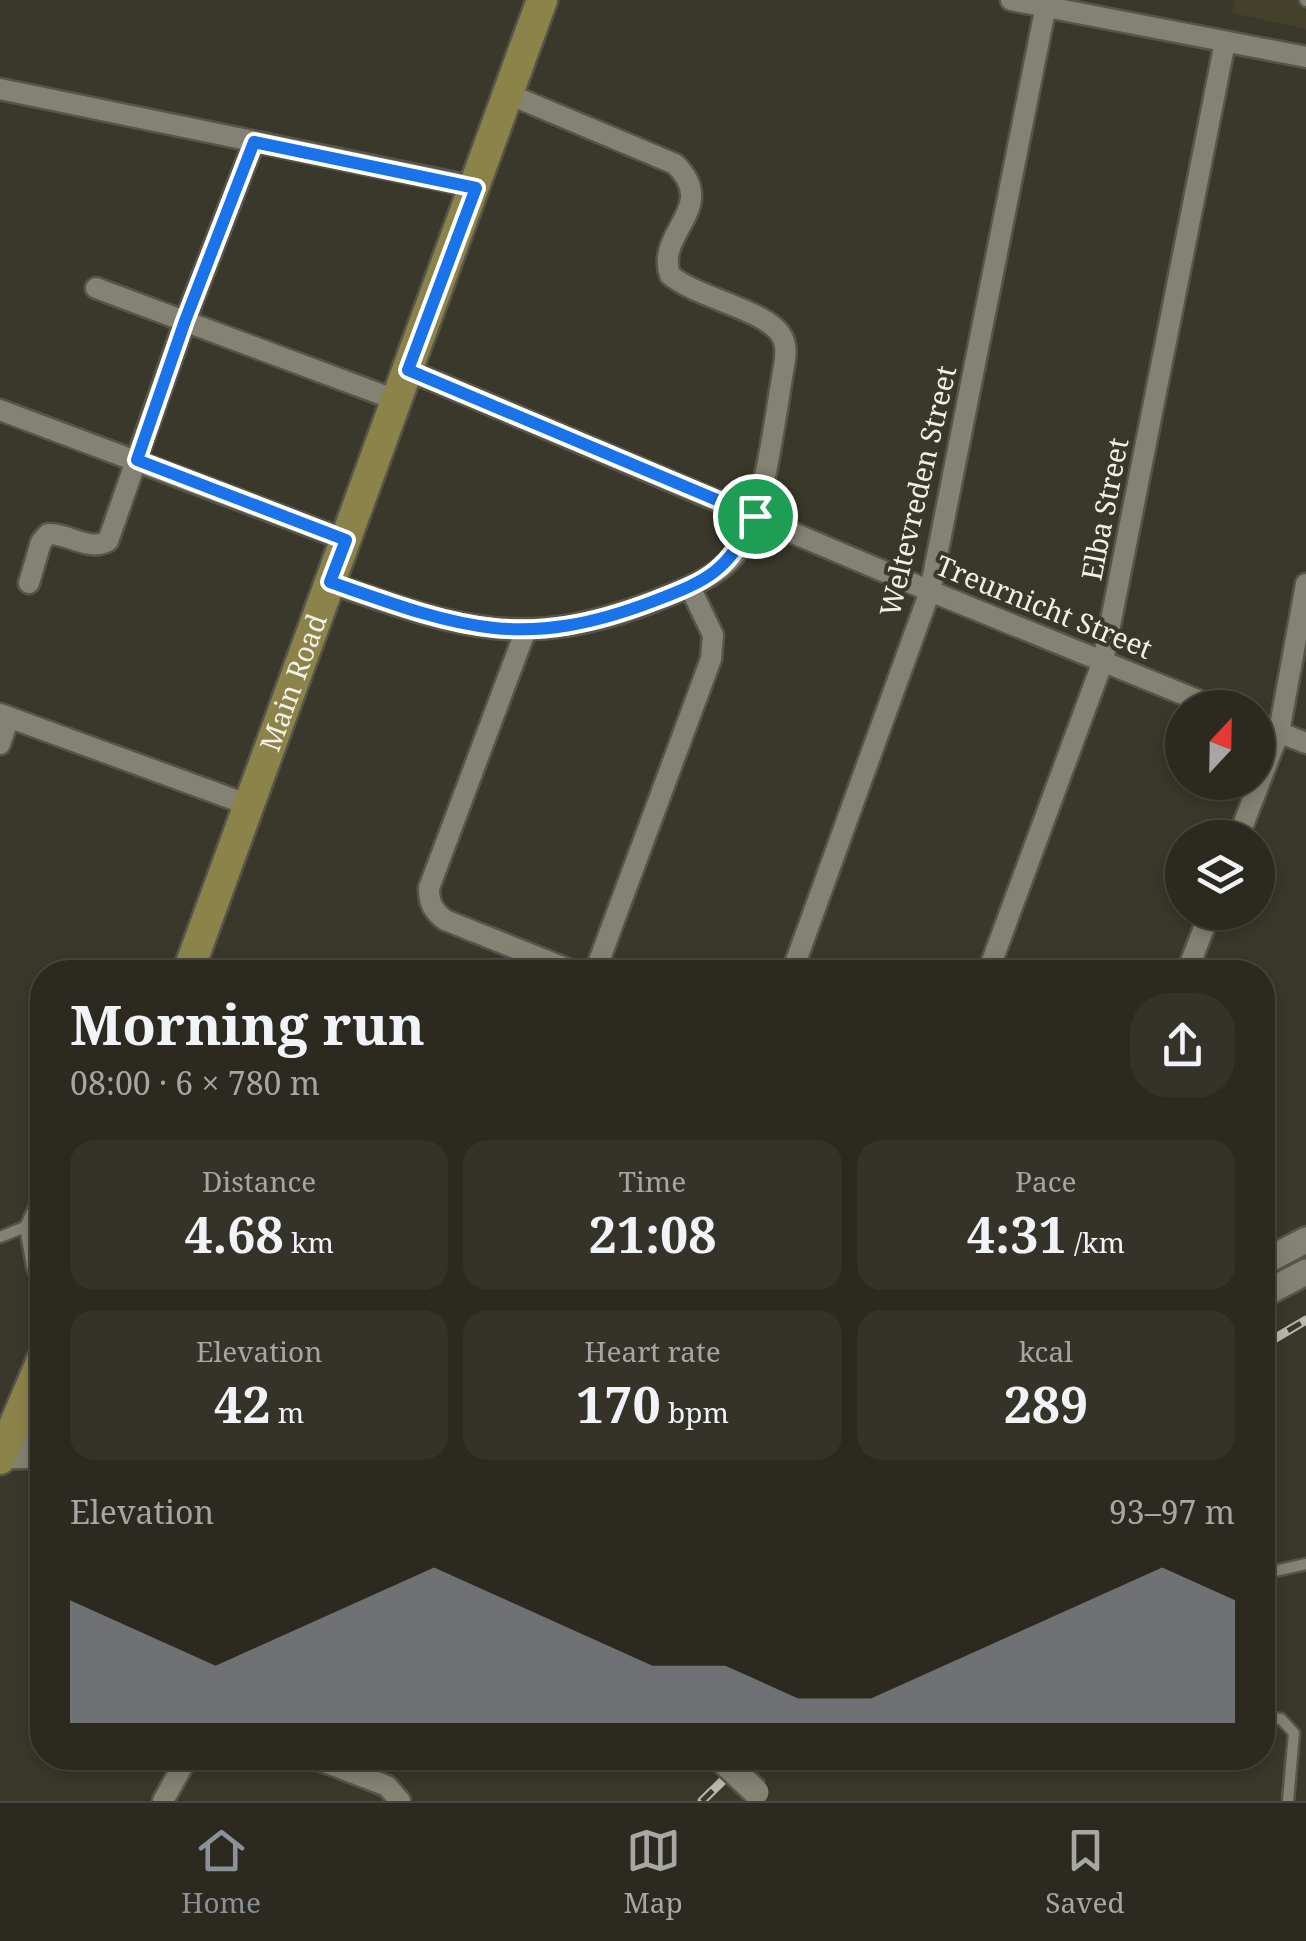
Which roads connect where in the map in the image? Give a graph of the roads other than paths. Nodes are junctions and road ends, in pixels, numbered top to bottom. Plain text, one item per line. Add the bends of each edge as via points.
1 (542, 0) edge
2 (1010, 0) edge
3 (1046, 4) edge
4 (1225, 42) junction
5 (1306, 57) edge
6 (0, 88) edge
7 (508, 94) junction
8 (254, 142) junction
9 (476, 188) junction
10 (96, 288) dead end
11 (185, 321) junction
12 (408, 370) junction
13 (396, 400) junction
14 (0, 410) edge
15 (137, 460) junction
16 (755, 516) junction
17 (346, 540) junction
18 (330, 582) junction
19 (28, 583) dead end
20 (1306, 584) edge
21 (690, 587) junction
22 (930, 591) junction
23 (525, 632) junction
24 (1103, 661) junction
25 (1173, 690) edge
26 (4, 716) edge
27 (1275, 731) edge
28 (1278, 732) junction
29 (0, 744) edge
30 (1306, 744) edge
31 (249, 805) junction
32 (1245, 820) edge
33 (1203, 930) edge
34 (192, 960) edge
35 (545, 960) edge
36 (598, 960) edge
37 (796, 960) edge
38 (992, 960) edge
39 (1192, 960) edge
40 (30, 1216) edge
41 (25, 1227) junction
42 (0, 1237) edge
43 (1306, 1240) edge
44 (30, 1256) edge
45 (1275, 1256) edge
46 (1306, 1272) edge
47 (1275, 1288) edge
48 (30, 1388) edge
49 (30, 1438) edge
50 (4, 1450) edge
51 (30, 1453) edge
52 (1306, 1564) edge
53 (1275, 1571) edge
54 (1275, 1718) edge
55 (180, 1770) edge
56 (345, 1770) edge
57 (733, 1770) edge
58 (760, 1796) edge
59 (163, 1801) edge
60 (400, 1801) edge
61 (1288, 1801) edge

1 - 7 main road, Main Road
2 - 3 street
3 - 4 street
3 - 22 street, Weltevreden Street
4 - 5 street
4 - 24 street, Elba Street
6 - 8 street
7 - 9 main road, Main Road
7 - 16 street via 675,164 686,174 692,200 668,256 670,275 765,320 781,335 784,366
8 - 9 street
8 - 11 street
9 - 12 main road, Main Road
10 - 11 street
11 - 13 street
11 - 15 street
12 - 13 main road, Main Road
12 - 16 street, Treurnicht Street
13 - 17 main road, Main Road
14 - 15 street
15 - 17 street
15 - 19 street via 108,541 94,545 48,534
16 - 21 street via 735,555
16 - 22 street, Treurnicht Street
17 - 18 main road, Main Road
18 - 23 street via 444,621
18 - 31 main road, Main Road
20 - 28 street
21 - 23 street via 612,617
21 - 36 street via 714,635 712,653
22 - 24 street, Treurnicht Street
22 - 37 street, Weltevreden Street
23 - 35 street via 429,897 445,920
24 - 25 street, Treurnicht Street
24 - 38 street, Elba Street
26 - 29 street
26 - 31 street
27 - 28 street
28 - 30 street
28 - 32 street
31 - 34 main road, Main Road
33 - 39 street
40 - 41 lane
41 - 42 lane
41 - 44 lane
43 - 45 street
46 - 47 street
48 - 50 main road
49 - 50 street
50 - 51 street
52 - 53 lane
54 - 61 lane via 1294,1732
55 - 59 street
56 - 60 street via 387,1786
57 - 58 street, bridge

